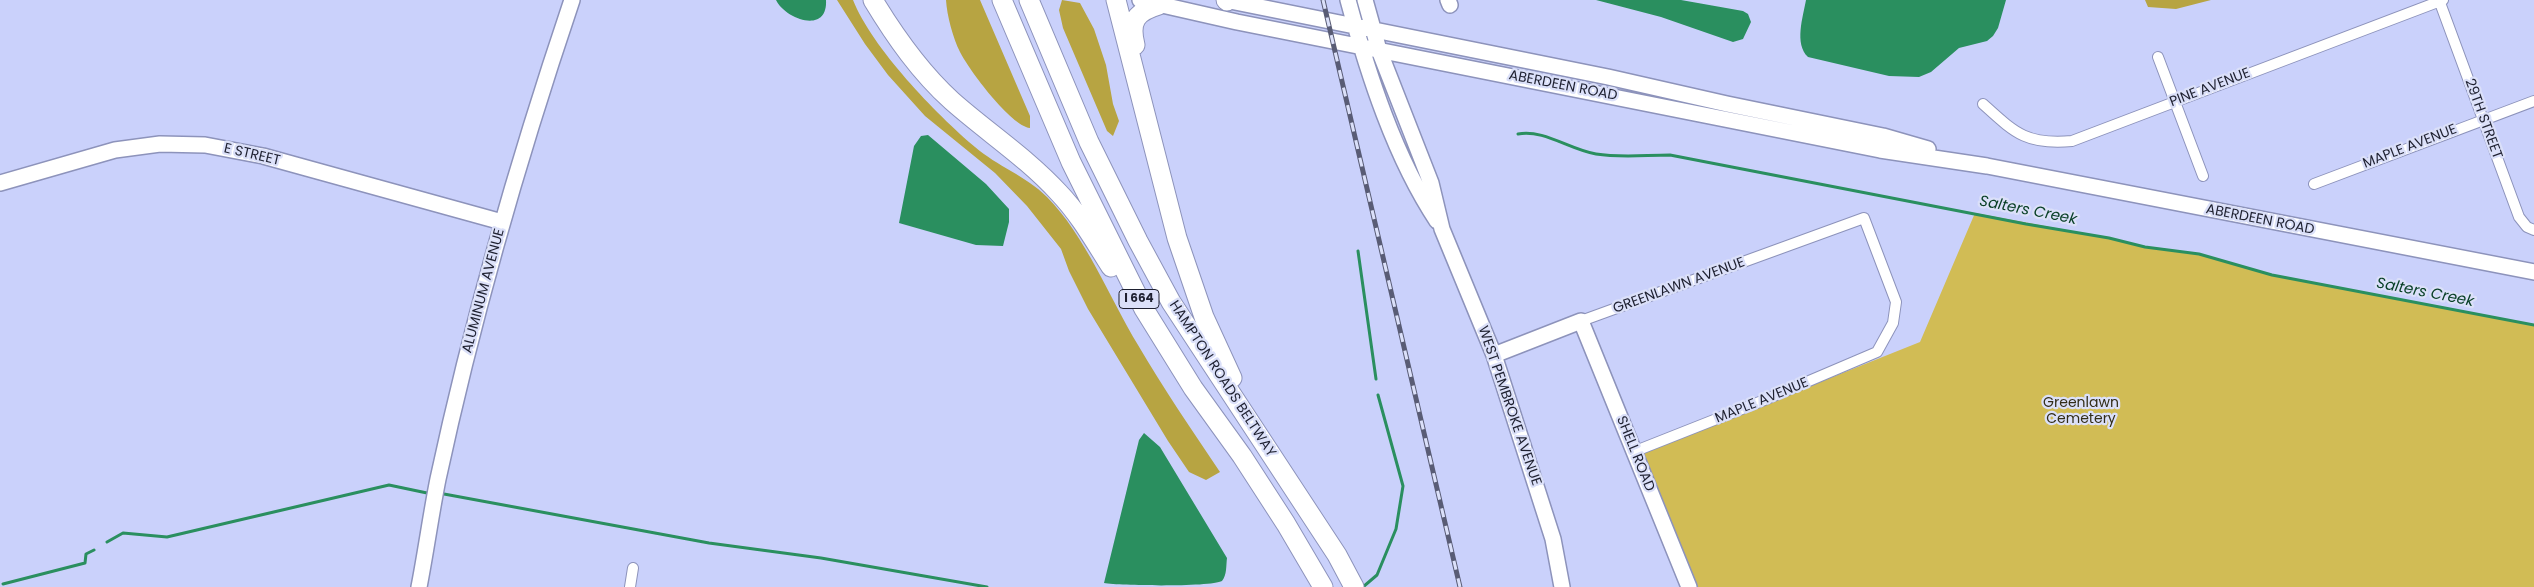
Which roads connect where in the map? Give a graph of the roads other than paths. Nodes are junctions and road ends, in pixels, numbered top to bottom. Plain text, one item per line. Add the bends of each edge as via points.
1 (572, 0) edge
2 (873, 0) edge
3 (1002, 0) edge
4 (1116, 0) edge
5 (1140, 0) edge
6 (1226, 0) edge
7 (1348, 0) edge
8 (1365, 0) edge
9 (2441, 0) edge
10 (1031, 5) edge
11 (1159, 5) junction
12 (1356, 28) junction
13 (1373, 31) junction
14 (1362, 47) junction
15 (1379, 50) junction
16 (2158, 57) dead end
17 (2534, 100) edge
18 (2176, 101) junction
19 (1983, 104) dead end
20 (2483, 119) junction
21 (1153, 140) junction
22 (1987, 166) junction
23 (2203, 176) dead end
24 (0, 183) edge
25 (2314, 184) dead end
26 (502, 222) junction
27 (1442, 229) junction
28 (2534, 230) edge
29 (2534, 272) edge
30 (1144, 309) junction
31 (1581, 321) junction
32 (1885, 341) joint
33 (1494, 354) junction
34 (1252, 426) junction
35 (1633, 452) junction
36 (633, 568) dead end
37 (1319, 581) edge
38 (419, 587) edge
39 (630, 587) edge
40 (1354, 587) edge
41 (1562, 587) edge
42 (1689, 587) edge

1 - 26 main road, ALUMINUM AVENUE
2 - 30 highway via 897,40 921,70 1060,194
3 - 30 highway, HAMPTON ROADS BELTWAY / I 664 via 1070,162
4 - 21 highway
5 - 11 main road, ABERDEEN ROAD
6 - 12 main road, ABERDEEN ROAD
7 - 12 main road, WEST PEMBROKE AVENUE
8 - 13 main road, WEST PEMBROKE AVENUE
9 - 18 street, PINE AVENUE
9 - 20 street, 29TH STREET
10 - 34 highway, HAMPTON ROADS BELTWAY / I 664 via 1089,142 1138,241 1171,302
11 - 14 main road, ABERDEEN ROAD
11 - 21 highway via 1141,12 1132,28
12 - 13 main road, ABERDEEN ROAD
12 - 14 main road, WEST PEMBROKE AVENUE
13 - 15 main road, WEST PEMBROKE AVENUE
13 - 22 main road, ABERDEEN ROAD via 1883,136
14 - 15 main road, ABERDEEN ROAD
14 - 27 main road, WEST PEMBROKE AVENUE via 1417,192
15 - 22 main road, ABERDEEN ROAD via 1880,150
15 - 27 main road, WEST PEMBROKE AVENUE via 1432,182
16 - 18 street
17 - 20 street, MAPLE AVENUE
18 - 19 street, PINE AVENUE via 2081,138 2062,142 2018,134
18 - 23 street
20 - 25 street, MAPLE AVENUE
20 - 28 street, 29TH STREET via 2519,217
21 - 34 highway via 1191,282
22 - 29 main road, ABERDEEN ROAD
24 - 26 main road, E STREET via 115,150 160,144 198,144 263,156
26 - 38 main road, ALUMINUM AVENUE via 440,471
27 - 33 main road, WEST PEMBROKE AVENUE
30 - 37 highway, HAMPTON ROADS BELTWAY / I 664 via 1193,388 1242,456
31 - 32 street, GREENLAWN AVENUE via 1864,218 1896,302 1895,316
31 - 33 main road, GREENLAWN AVENUE
31 - 35 main road, SHELL ROAD
32 - 35 street, MAPLE AVENUE via 1877,352 1866,358
33 - 41 main road, WEST PEMBROKE AVENUE via 1552,539
34 - 40 highway, HAMPTON ROADS BELTWAY / I 664 via 1337,555
35 - 42 main road, SHELL ROAD
36 - 39 street

